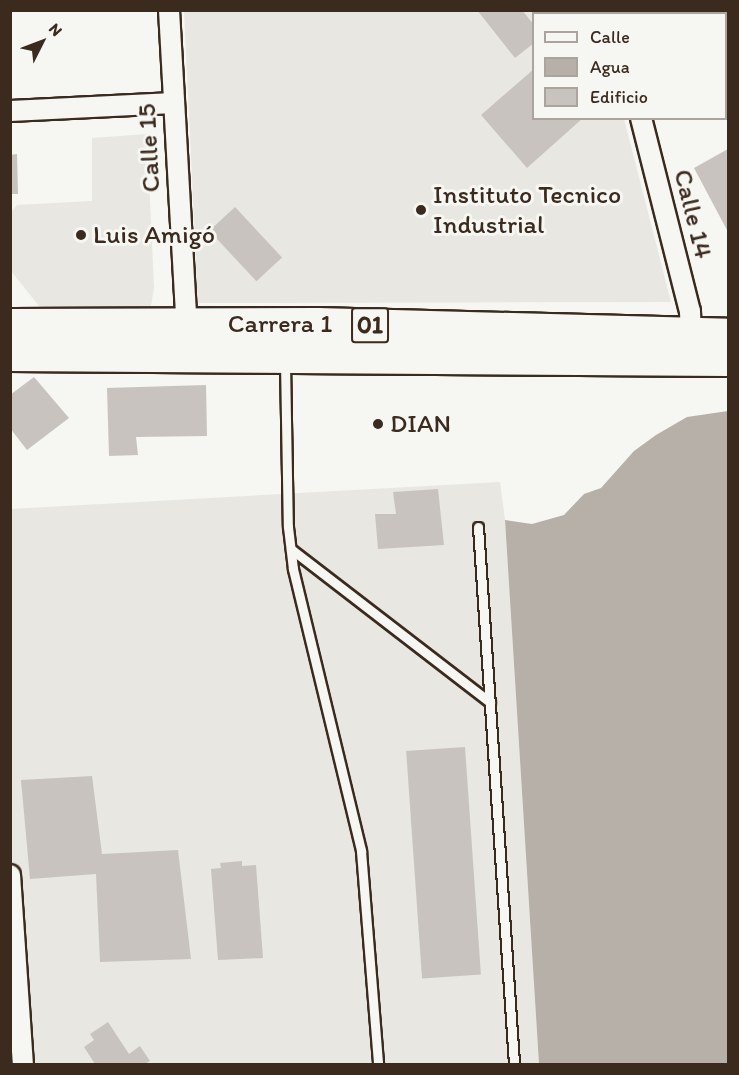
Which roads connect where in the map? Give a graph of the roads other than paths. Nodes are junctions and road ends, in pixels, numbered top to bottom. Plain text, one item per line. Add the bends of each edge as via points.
1 (169, 10) edge
2 (174, 103) junction
3 (10, 111) edge
4 (642, 120) edge
5 (10, 324) edge
6 (729, 335) edge
7 (187, 340) junction
8 (285, 340) junction
9 (691, 346) junction
10 (10, 354) edge
11 (729, 359) edge
12 (478, 527) dead end
13 (291, 549) junction
14 (490, 702) junction
15 (10, 875) edge
16 (23, 1065) edge
17 (378, 1065) edge
18 (514, 1065) edge

1 - 2 street, Calle 15
2 - 3 street
2 - 7 street, Calle 15
4 - 9 street, Calle 14 via 690,311
5 - 7 highway, Carrera 1 / 01
6 - 9 highway, Carrera 1 / 01
7 - 8 highway, Carrera 1 / 01
7 - 10 highway, Carrera 1 / 01
8 - 9 highway, Carrera 1 / 01
8 - 13 lane
9 - 11 highway, Carrera 1 / 01
12 - 14 lane
13 - 14 lane
13 - 17 lane via 361,851
14 - 18 lane
15 - 16 street

